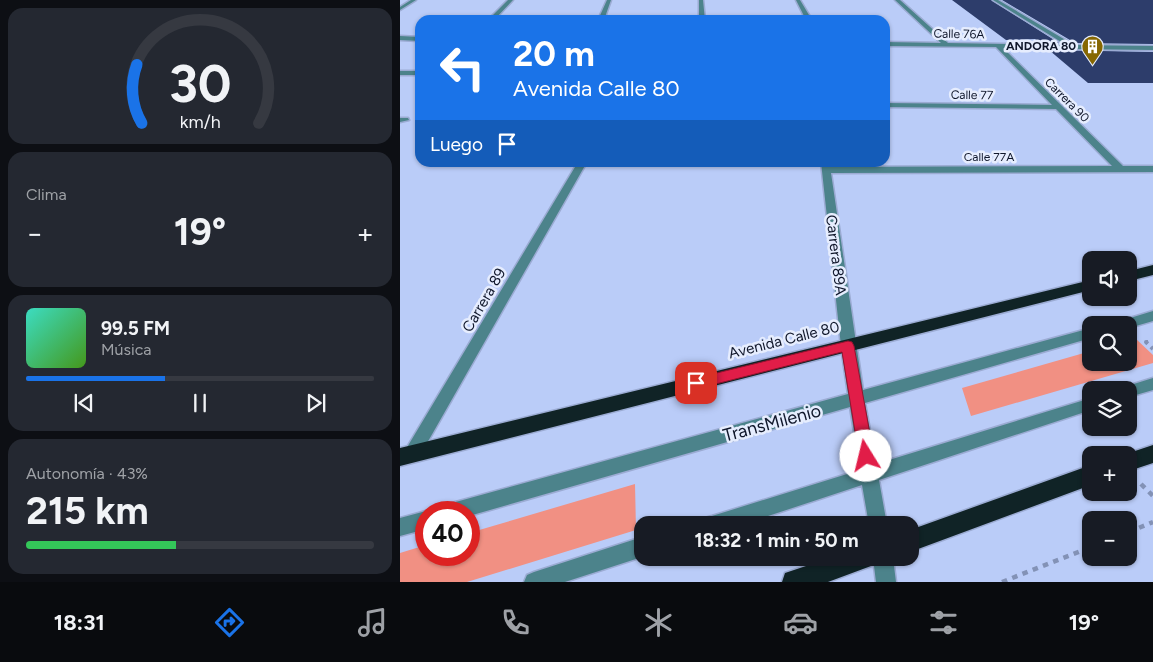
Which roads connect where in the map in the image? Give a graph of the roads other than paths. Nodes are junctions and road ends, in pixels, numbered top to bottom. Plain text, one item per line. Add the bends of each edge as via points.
1 (414, 0) edge
2 (510, 0) edge
3 (609, 0) edge
4 (701, 0) edge
5 (798, 0) edge
6 (897, 0) edge
7 (995, 0) edge
8 (400, 9) edge
9 (496, 15) edge
10 (603, 15) edge
11 (702, 15) edge
12 (806, 15) edge
13 (400, 38) edge
14 (415, 39) edge
15 (890, 44) edge
16 (947, 45) junction
17 (998, 46) junction
18 (1074, 47) junction
19 (1153, 48) edge
20 (400, 73) edge
21 (415, 73) edge
22 (890, 105) edge
23 (1059, 107) junction
24 (580, 167) edge
25 (825, 167) edge
26 (890, 167) edge
27 (1120, 169) junction
28 (1153, 170) edge
29 (1153, 270) edge
30 (1137, 274) edge
31 (1082, 287) edge
32 (1153, 316) edge
33 (1137, 321) edge
34 (1082, 337) edge
35 (848, 346) junction
36 (1153, 384) edge
37 (1137, 389) edge
38 (857, 400) junction
39 (1082, 407) edge
40 (1153, 454) edge
41 (406, 456) edge
42 (1137, 459) edge
43 (869, 475) junction
44 (1082, 479) edge
45 (480, 504) edge
46 (740, 516) edge
47 (876, 516) edge
48 (415, 523) edge
49 (400, 527) edge
50 (919, 538) edge
51 (634, 550) edge
52 (840, 566) edge
53 (884, 566) edge
54 (534, 582) edge
55 (794, 582) edge
56 (886, 582) edge

1 - 8 street
2 - 9 street
3 - 10 street
4 - 11 street
5 - 12 street
6 - 16 street
7 - 18 street
13 - 14 street
15 - 16 street, Calle 76A
16 - 17 street, Calle 76A
17 - 18 street, Calle 76A
17 - 23 street, Carrera 90
18 - 19 street, Calle 76A
20 - 21 street
22 - 23 street, Calle 77
23 - 27 street, Carrera 90
24 - 41 street, Carrera 89
25 - 35 street, Carrera 89A
26 - 27 street, Calle 77A
27 - 28 street, Calle 77A
29 - 30 highway
31 - 35 highway, Avenida Calle 80
32 - 33 street
34 - 38 street, TransMilenio
35 - 38 street, Carrera 89A
35 - 41 highway, Avenida Calle 80
36 - 37 street
38 - 43 street, Carrera 89A
38 - 45 street, TransMilenio
39 - 43 street
40 - 42 highway
43 - 46 street
43 - 47 street, Carrera 89A
44 - 50 highway
48 - 49 street
51 - 54 street
52 - 55 highway
53 - 56 street

